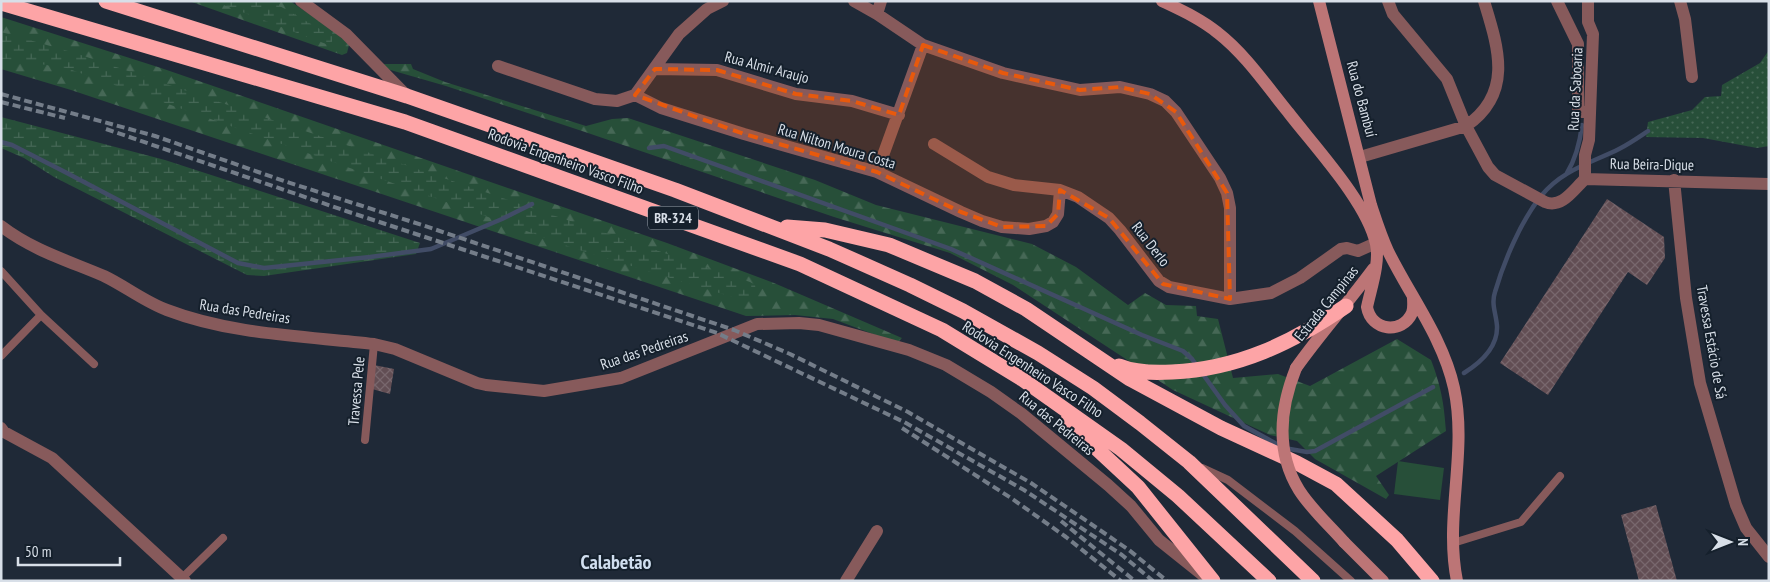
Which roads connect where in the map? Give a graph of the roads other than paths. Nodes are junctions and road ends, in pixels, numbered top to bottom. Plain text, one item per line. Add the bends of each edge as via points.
1 (106, 1) edge
2 (723, 1) edge
3 (854, 1) edge
4 (881, 1) edge
5 (1162, 1) edge
6 (1319, 1) edge
7 (1388, 1) edge
8 (1484, 1) edge
9 (1557, 1) edge
10 (1588, 1) edge
11 (1680, 1) edge
12 (302, 2) edge
13 (1, 3) edge
14 (877, 14) junction
15 (924, 44) junction
16 (498, 66) dead end
17 (655, 69) junction
18 (1692, 76) dead end
19 (635, 94) junction
20 (407, 96) junction
21 (1585, 112) junction
22 (898, 115) junction
23 (1466, 126) junction
24 (934, 144) dead end
25 (1361, 161) junction
26 (877, 172) junction
27 (1336, 173) junction
28 (1585, 175) junction
29 (1674, 180) junction
30 (1769, 184) edge
31 (1060, 190) junction
32 (772, 225) junction
33 (1, 226) edge
34 (1376, 243) junction
35 (1375, 267) junction
36 (1, 271) edge
37 (1413, 297) junction
38 (1230, 299) junction
39 (1346, 306) junction
40 (41, 315) junction
41 (374, 344) junction
42 (1, 356) edge
43 (1100, 358) junction
44 (94, 364) dead end
45 (1022, 379) junction
46 (2, 431) edge
47 (365, 440) dead end
48 (1189, 462) junction
49 (1560, 476) dead end
50 (877, 531) dead end
51 (223, 538) dead end
52 (1453, 543) junction
53 (1769, 557) edge
54 (184, 580) edge
55 (846, 581) edge
56 (1211, 581) edge
57 (1269, 581) edge
58 (1313, 581) edge
59 (1351, 581) edge
60 (1383, 581) edge
61 (1432, 581) edge
62 (1457, 581) edge

1 - 20 highway, Rodovia Engenheiro Vasco Filho / BR-324
2 - 17 street via 691,22
3 - 14 street
4 - 14 street
5 - 27 main road, Estrada Campinas via 1206,24 1230,43
6 - 25 main road, Rua do Bambuí
7 - 23 street via 1393,14 1447,79
8 - 23 street via 1495,36 1500,68 1494,95 1478,118
9 - 21 street via 1578,44 1578,112
10 - 21 street, Rua da Saboaria via 1588,22 1593,34
11 - 18 street
12 - 20 street via 346,34
13 - 45 highway, Rodovia Engenheiro Vasco Filho / BR-324 via 405,122 791,260 942,330
14 - 15 street
15 - 22 street
15 - 38 street via 1003,73 1080,90 1120,87 1165,101 1176,112 1227,193 1230,208
16 - 19 street via 594,99 617,101
17 - 19 street
17 - 22 street, Rua Almir Araujo via 717,70 796,94 852,100
19 - 26 street, Rua Nilton Moura Costa via 661,108
20 - 32 highway, Rodovia Engenheiro Vasco Filho / BR-324
21 - 28 street, Rua da Saboaria via 1589,140
22 - 26 street
23 - 25 street
23 - 28 street via 1496,176 1550,204 1559,203
24 - 31 street, Rua Derlo via 988,177 1014,185
25 - 27 main road via 1359,174 1353,177
25 - 37 main road, Rua do Bambuí via 1371,205 1388,250
26 - 31 street, Rua Nilton Moura Costa via 982,221 1018,228 1037,228 1053,222 1058,214
27 - 34 main road, Estrada Campinas via 1354,197
28 - 29 street, Rua Beira-Dique
29 - 30 street, Rua Beira-Dique
29 - 53 street, Travessa Estácio de Sá via 1686,298 1700,383 1736,505 1746,528
31 - 38 street, Rua Derlo via 1078,197 1109,218 1163,284
32 - 43 highway via 825,230 889,245 984,286 1033,313
32 - 48 highway, Rodovia Engenheiro Vasco Filho / BR-324 via 910,285 1038,352 1140,422
33 - 41 street, Rua das Pedreiras via 29,245 106,277 165,310 199,321
34 - 35 main road, Estrada Campinas
34 - 38 street, Rua Derlo via 1358,251 1341,249 1300,278 1271,293
35 - 37 main road via 1368,307 1373,321 1389,328 1404,322 1413,311
35 - 39 main road, Estrada Campinas
36 - 40 lane
37 - 52 main road via 1435,336 1454,388 1458,414 1458,464
39 - 43 highway via 1282,344 1229,364 1156,373 1127,369
39 - 60 main road, Estrada Campinas, bridge via 1296,368 1284,405 1283,452 1300,491
40 - 42 lane
40 - 44 lane
41 - 47 lane, Travessa Pele
41 - 56 street, Rua das Pedreiras via 477,383 544,391 621,378 757,324 799,323 851,333 946,364 991,392 1108,485 1159,540
43 - 61 highway via 1130,379 1213,424 1298,462 1336,484 1397,540
45 - 56 highway via 1138,486
45 - 57 highway, Rodovia Engenheiro Vasco Filho / BR-324 via 1128,455 1178,496
46 - 54 street via 52,458
48 - 58 highway, Rodovia Engenheiro Vasco Filho / BR-324
48 - 59 lane via 1228,480 1295,531
49 - 52 lane via 1521,522
50 - 55 street
51 - 54 lane
52 - 62 main road

